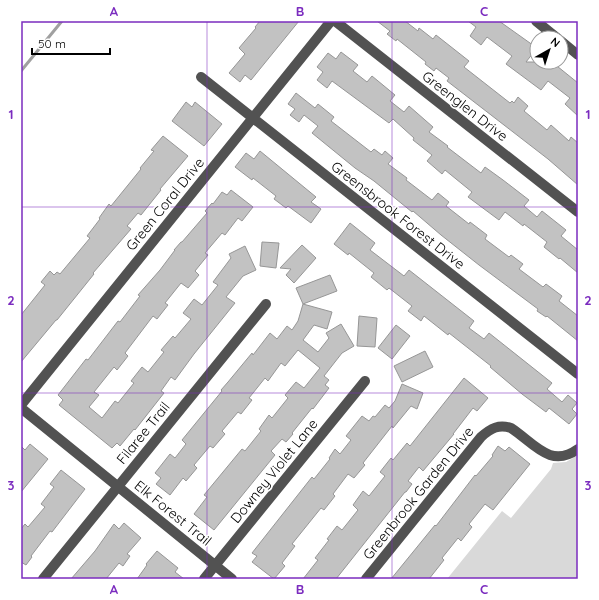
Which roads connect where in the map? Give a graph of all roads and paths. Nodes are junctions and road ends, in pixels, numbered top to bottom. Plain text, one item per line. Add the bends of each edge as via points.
1 (331, 21) edge
2 (335, 21) edge
3 (536, 21) edge
4 (547, 30) edge
5 (569, 48) edge
6 (578, 55) edge
7 (201, 77) dead end
8 (253, 118) junction
9 (578, 212) edge
10 (266, 304) dead end
11 (578, 374) edge
12 (365, 381) dead end
13 (21, 405) edge
14 (21, 408) edge
15 (578, 449) edge
16 (118, 486) junction
17 (215, 565) junction
18 (43, 579) edge
19 (204, 579) edge
20 (232, 579) edge
21 (366, 579) edge

1 - 8 street, Green Coral Drive
2 - 9 street, Greenglen Drive
3 - 4 street
5 - 6 street
7 - 8 street, Greensbrook Forest Drive
8 - 11 street, Greensbrook Forest Drive
8 - 13 street, Green Coral Drive
10 - 16 street, Filaree Trail
12 - 17 street, Downey Violet Lane
14 - 16 street, Elk Forest Trail
15 - 21 street, Greenbrook Garden Drive via 567,455 552,457 512,428 492,428 481,437
16 - 17 street, Elk Forest Trail
16 - 18 street, Filaree Trail
17 - 19 street, Downey Violet Lane
17 - 20 street, Elk Forest Trail

